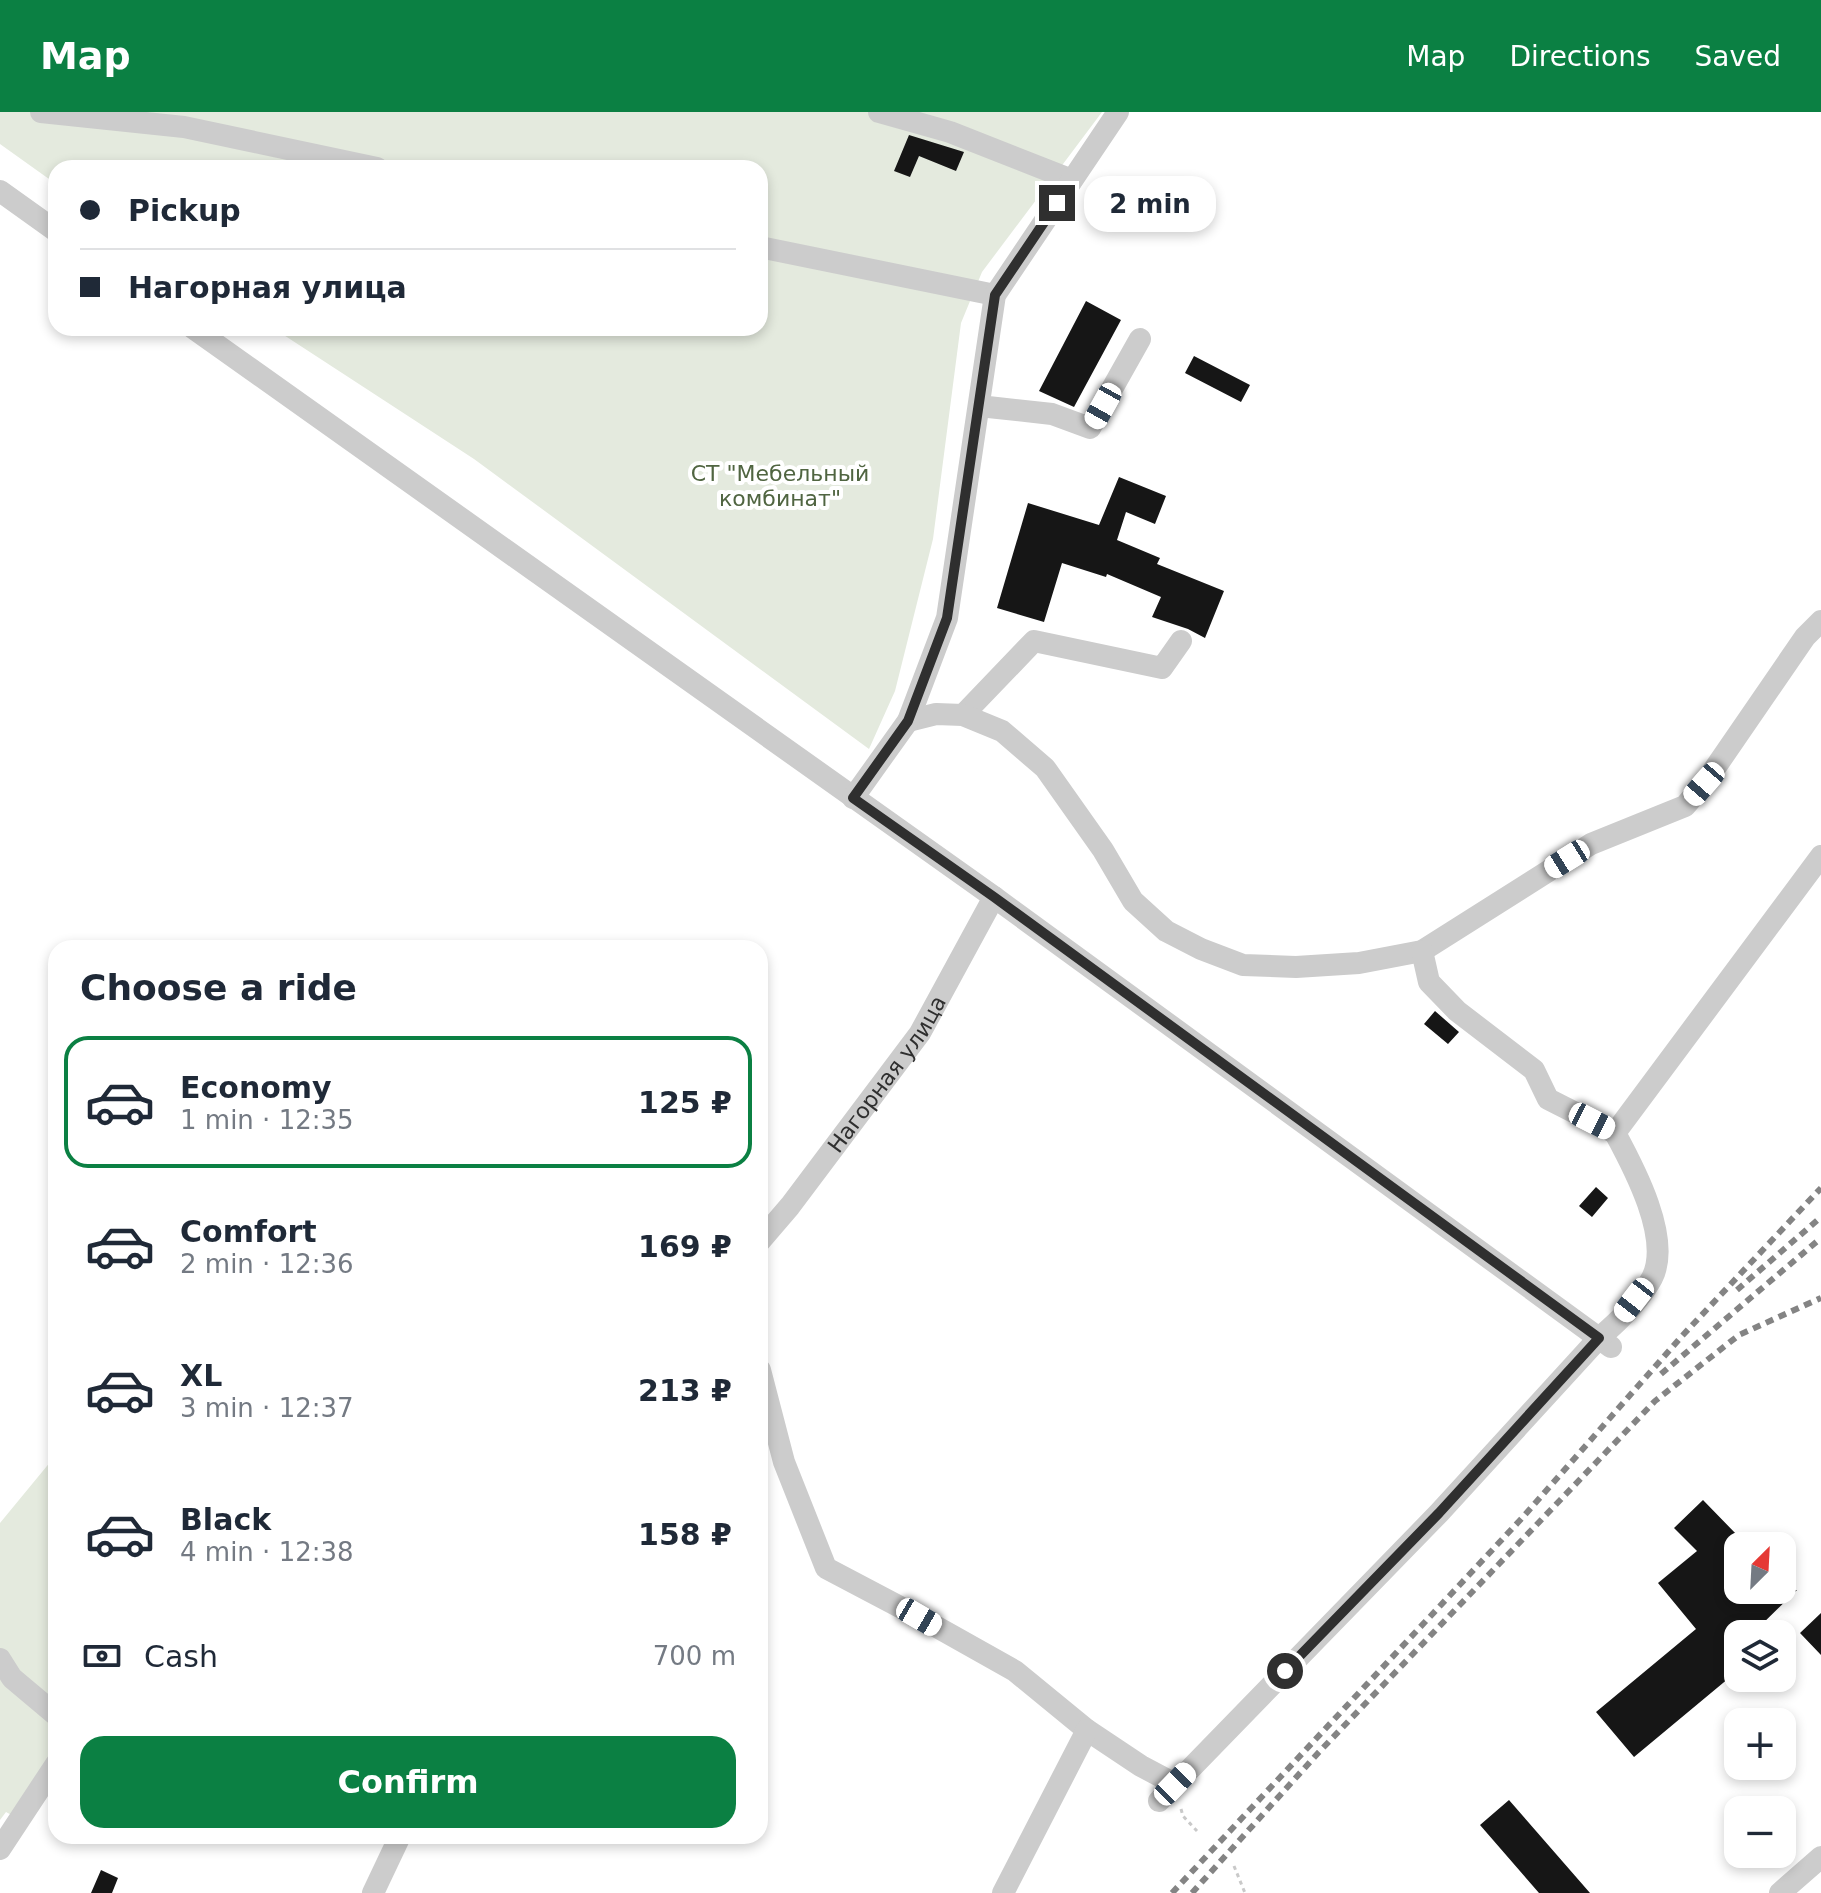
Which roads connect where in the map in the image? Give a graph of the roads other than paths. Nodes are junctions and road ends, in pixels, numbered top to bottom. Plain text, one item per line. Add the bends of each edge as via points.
1 (41, 112) edge
2 (879, 112) edge
3 (1118, 112) edge
4 (339, 160) edge
5 (1072, 180) junction
6 (0, 191) edge
7 (48, 225) edge
8 (768, 249) edge
9 (995, 295) junction
10 (204, 336) edge
11 (1140, 339) dead end
12 (979, 406) junction
13 (1821, 621) edge
14 (1181, 641) dead end
15 (963, 715) junction
16 (908, 721) junction
17 (853, 798) junction
18 (1821, 856) edge
19 (994, 897) junction
20 (1422, 951) junction
21 (1615, 1133) junction
22 (768, 1232) edge
23 (1605, 1342) junction
24 (768, 1401) edge
25 (0, 1659) edge
26 (48, 1708) edge
27 (1087, 1730) junction
28 (48, 1776) edge
29 (1175, 1784) junction
30 (1159, 1801) dead end
31 (396, 1844) edge
32 (0, 1849) edge
33 (1821, 1857) edge
34 (373, 1893) edge
35 (1003, 1893) edge
36 (1780, 1893) edge

1 - 4 street via 184,127
2 - 5 street via 950,132
3 - 5 street
5 - 9 street
6 - 7 street
8 - 9 street
9 - 12 street
10 - 17 street
11 - 12 street via 1090,428 1052,414
12 - 16 street via 947,618
13 - 20 street via 1685,806 1591,844
14 - 15 street via 1162,668 1034,641
15 - 16 street
15 - 20 street via 1002,731 1045,768 1133,901 1166,931 1189,943 1243,965 1296,967
16 - 17 street
17 - 19 street
18 - 21 street
19 - 22 street, Нагорная улица via 920,1033
19 - 23 street
20 - 21 street via 1429,982 1457,1011 1534,1070 1548,1099
21 - 23 street via 1659,1238 1653,1276
23 - 29 street
24 - 27 street via 784,1462 826,1568 1015,1671
25 - 26 street via 12,1678
27 - 29 street
27 - 35 street
28 - 32 street
29 - 30 street
31 - 34 street
33 - 36 street

